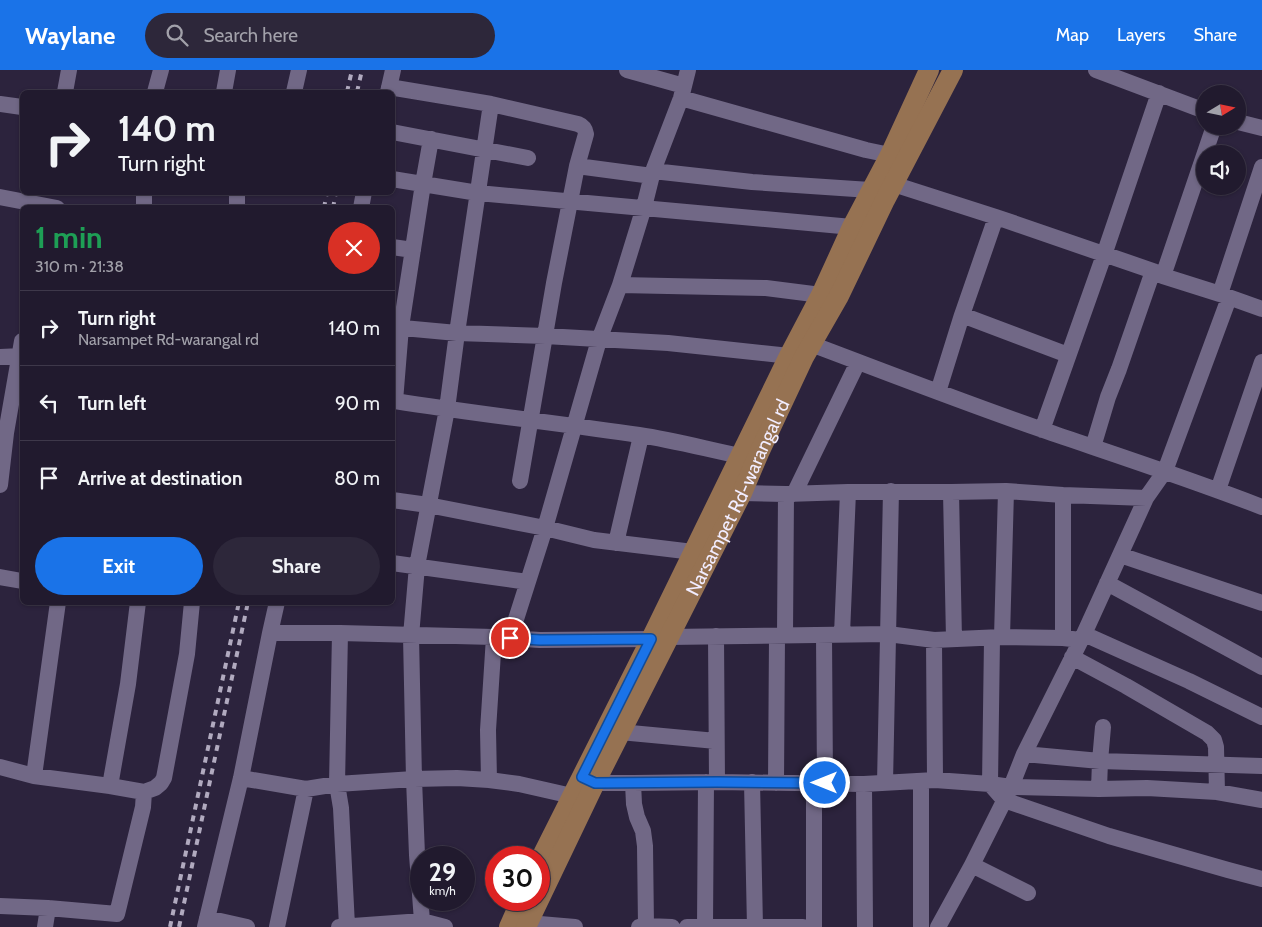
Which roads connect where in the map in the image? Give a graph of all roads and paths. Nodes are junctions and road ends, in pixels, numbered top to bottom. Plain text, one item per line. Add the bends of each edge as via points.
1 (69, 70) edge
2 (160, 70) edge
3 (228, 70) edge
4 (299, 70) edge
5 (394, 70) edge
6 (627, 70) edge
7 (929, 70) edge
8 (953, 70) edge
9 (1096, 70) edge
10 (684, 85) edge
11 (65, 90) edge
12 (155, 90) edge
13 (224, 90) edge
14 (294, 90) edge
15 (389, 90) edge
16 (395, 91) edge
17 (1159, 93) junction
18 (0, 104) edge
19 (491, 104) junction
20 (20, 107) edge
21 (1196, 107) edge
22 (1246, 124) edge
23 (1262, 128) edge
24 (395, 133) edge
25 (1211, 135) edge
26 (431, 139) junction
27 (484, 149) junction
28 (890, 155) junction
29 (528, 158) dead end
30 (577, 166) junction
31 (1262, 167) edge
32 (653, 174) junction
33 (395, 179) edge
34 (423, 184) junction
35 (893, 184) junction
36 (870, 190) junction
37 (478, 193) junction
38 (0, 197) edge
39 (570, 201) junction
40 (49, 203) edge
41 (644, 207) junction
42 (996, 216) junction
43 (852, 227) junction
44 (395, 247) edge
45 (413, 250) junction
46 (1104, 255) junction
47 (1158, 273) junction
48 (620, 285) junction
49 (821, 295) junction
50 (1225, 296) junction
51 (1262, 309) edge
52 (962, 315) junction
53 (397, 327) edge
54 (457, 333) junction
55 (545, 336) junction
56 (599, 340) junction
57 (20, 352) edge
58 (801, 352) junction
59 (1068, 355) junction
60 (0, 357) edge
61 (20, 361) edge
62 (858, 362) junction
63 (1262, 362) edge
64 (395, 376) edge
65 (938, 392) junction
66 (395, 401) edge
67 (447, 409) junction
68 (531, 420) junction
69 (575, 426) junction
70 (1042, 430) junction
71 (641, 436) junction
72 (1093, 447) junction
73 (740, 456) junction
74 (1165, 471) junction
75 (520, 482) dead end
76 (0, 485) edge
77 (1218, 490) junction
78 (891, 491) junction
79 (1006, 491) junction
80 (848, 492) junction
81 (951, 492) junction
82 (742, 493) junction
83 (790, 494) junction
84 (1063, 495) junction
85 (1146, 498) junction
86 (395, 500) edge
87 (428, 505) junction
88 (1262, 507) edge
89 (545, 528) junction
90 (616, 542) junction
91 (693, 552) junction
92 (1120, 555) junction
93 (395, 563) edge
94 (417, 566) junction
95 (0, 577) edge
96 (20, 581) edge
97 (528, 582) junction
98 (1107, 583) junction
99 (1262, 602) edge
100 (58, 605) edge
101 (138, 605) edge
102 (192, 605) edge
103 (277, 605) edge
104 (270, 633) junction
105 (340, 633) junction
106 (842, 634) junction
107 (888, 634) junction
108 (824, 635) junction
109 (411, 636) junction
110 (716, 636) junction
111 (781, 636) junction
112 (494, 637) junction
113 (1083, 637) junction
114 (510, 638) junction
115 (660, 638) junction
116 (997, 638) junction
117 (1063, 638) junction
118 (954, 639) junction
119 (934, 640) junction
120 (1072, 658) junction
121 (1262, 667) edge
122 (1262, 717) edge
123 (1103, 727) dead end
124 (620, 732) junction
125 (716, 741) junction
126 (1024, 754) junction
127 (1100, 761) junction
128 (1217, 765) junction
129 (1262, 766) edge
130 (0, 768) edge
131 (34, 776) junction
132 (241, 778) junction
133 (414, 779) junction
134 (489, 780) junction
135 (588, 780) junction
136 (928, 781) junction
137 (711, 782) junction
138 (752, 782) junction
139 (776, 783) junction
140 (885, 783) junction
141 (337, 784) junction
142 (633, 784) junction
143 (820, 784) junction
144 (864, 784) junction
145 (990, 784) junction
146 (110, 786) junction
147 (306, 788) junction
148 (1099, 789) junction
149 (144, 792) junction
150 (1217, 792) junction
151 (1007, 793) junction
152 (572, 796) junction
153 (1262, 800) edge
154 (547, 846) edge
155 (972, 865) junction
156 (1262, 878) edge
157 (1028, 893) dead end
158 (0, 906) edge
159 (48, 908) junction
160 (521, 911) edge
161 (114, 921) edge
162 (422, 921) junction
163 (206, 922) edge
164 (401, 924) edge
165 (521, 926) edge
166 (705, 926) edge
167 (45, 927) edge
168 (247, 927) edge
169 (277, 927) edge
170 (343, 927) edge
171 (445, 927) edge
172 (570, 927) edge
173 (574, 927) edge
174 (642, 927) edge
175 (672, 927) edge
176 (687, 927) edge
177 (740, 927) edge
178 (755, 927) edge
179 (788, 927) edge
180 (802, 927) edge
181 (814, 927) edge
182 (865, 927) edge
183 (921, 927) edge
184 (938, 927) edge

1 - 11 street
2 - 12 street
3 - 13 street
4 - 14 street
5 - 15 street
6 - 10 street
7 - 28 main road, Narsampet Rd-warangal rd
8 - 35 main road, Narsampet Rd-warangal rd
9 - 17 street
10 - 28 street via 839,142
10 - 32 street
16 - 19 street
17 - 21 street
17 - 46 street
18 - 20 street
19 - 27 street
19 - 30 street via 583,126 586,134
22 - 23 street
24 - 26 street
25 - 47 street
26 - 27 street
26 - 34 street
27 - 29 street
27 - 37 street
28 - 36 main road, Narsampet Rd-warangal rd
30 - 32 street
30 - 39 street
31 - 50 street
32 - 36 street
32 - 41 street
33 - 34 street
34 - 37 street
34 - 45 street
35 - 42 street
35 - 58 main road, Narsampet Rd-warangal rd via 840,296
36 - 43 main road, Narsampet Rd-warangal rd
37 - 39 street
37 - 54 street
38 - 40 street
39 - 41 street
39 - 55 street
41 - 43 street
41 - 48 street
42 - 46 street
42 - 52 street
43 - 49 main road, Narsampet Rd-warangal rd
44 - 45 street
45 - 53 street
46 - 47 street
46 - 59 street
47 - 50 street
47 - 72 street via 1108,397
48 - 49 street via 766,288
48 - 56 street
49 - 58 main road, Narsampet Rd-warangal rd
50 - 51 street
50 - 74 street
52 - 59 street
52 - 65 street
53 - 54 street
53 - 64 street
54 - 55 street
54 - 67 street
55 - 56 street
55 - 68 street
56 - 58 street
56 - 69 street
57 - 60 street
58 - 62 street
58 - 73 main road, Narsampet Rd-warangal rd
58 - 82 main road, Narsampet Rd-warangal rd
59 - 70 street
61 - 76 street
62 - 65 street
62 - 83 street
63 - 77 street
65 - 70 street
66 - 67 street
67 - 68 street
67 - 87 street
68 - 69 street
68 - 75 street
69 - 71 street
69 - 89 street
70 - 72 street
71 - 73 street
71 - 90 street
72 - 74 street
73 - 91 main road, Narsampet Rd-warangal rd
74 - 77 street
74 - 85 street
77 - 88 street
78 - 80 street
78 - 81 street
78 - 107 street
79 - 81 street
79 - 84 street
79 - 116 street
80 - 83 street
80 - 106 street
81 - 118 street
82 - 83 street
82 - 115 main road, Narsampet Rd-warangal rd
83 - 111 street
84 - 85 street
84 - 117 street
85 - 92 street
86 - 87 street
87 - 89 street
87 - 94 street
89 - 90 street
89 - 97 street
90 - 91 street
91 - 115 main road, Narsampet Rd-warangal rd
92 - 98 street
92 - 99 street
93 - 94 street
94 - 97 street
94 - 109 street
95 - 96 street
97 - 114 street
98 - 113 street
98 - 121 street
100 - 131 street
101 - 146 street
102 - 149 street via 187,654 164,778 155,788
103 - 104 street
104 - 105 street
104 - 132 street
105 - 109 street
105 - 141 street
106 - 107 street
106 - 108 street
107 - 119 street
107 - 140 street
108 - 111 street
108 - 143 street
109 - 112 street
109 - 133 street
110 - 111 street
110 - 115 street
110 - 125 street
111 - 139 street
112 - 114 street
112 - 134 street via 488,730
113 - 117 street
113 - 120 street
113 - 122 street via 1189,681
114 - 115 street
115 - 124 main road, Narsampet Rd-warangal rd
115 - 135 main road, Narsampet Rd-warangal rd
116 - 117 street
116 - 118 street
116 - 145 street
118 - 119 street
119 - 136 street
120 - 126 street
120 - 128 street via 1207,733 1214,740
123 - 127 street
124 - 125 street
124 - 135 main road, Narsampet Rd-warangal rd
125 - 137 street
126 - 127 street
126 - 151 street
127 - 128 street
127 - 148 street
128 - 129 street
128 - 150 street
130 - 131 street
131 - 146 street
132 - 147 street
132 - 163 street
133 - 134 street
133 - 141 street
133 - 162 street
134 - 152 street
135 - 142 street
135 - 152 main road, Narsampet Rd-warangal rd
135 - 165 main road, Narsampet Rd-warangal rd
136 - 140 street
136 - 145 street
136 - 183 street
137 - 138 street
137 - 142 street
137 - 166 street
138 - 139 street
138 - 178 street
139 - 143 street
140 - 144 street
141 - 147 street
141 - 170 street via 341,808
142 - 174 street via 634,804 645,846
143 - 144 street
143 - 181 street
144 - 182 street
145 - 151 street
146 - 149 street
147 - 169 street
148 - 150 street
148 - 151 street
149 - 161 street
150 - 153 street
151 - 155 street
151 - 156 street via 1109,836
152 - 154 main road, Narsampet Rd-warangal rd
155 - 157 street
155 - 184 street
158 - 159 street
159 - 161 street
159 - 167 street
160 - 165 main road
162 - 164 street
162 - 171 street
163 - 168 street
164 - 170 street
165 - 172 street
166 - 176 street
166 - 177 street
172 - 173 street
174 - 175 street
177 - 178 street
178 - 179 street
179 - 180 street

